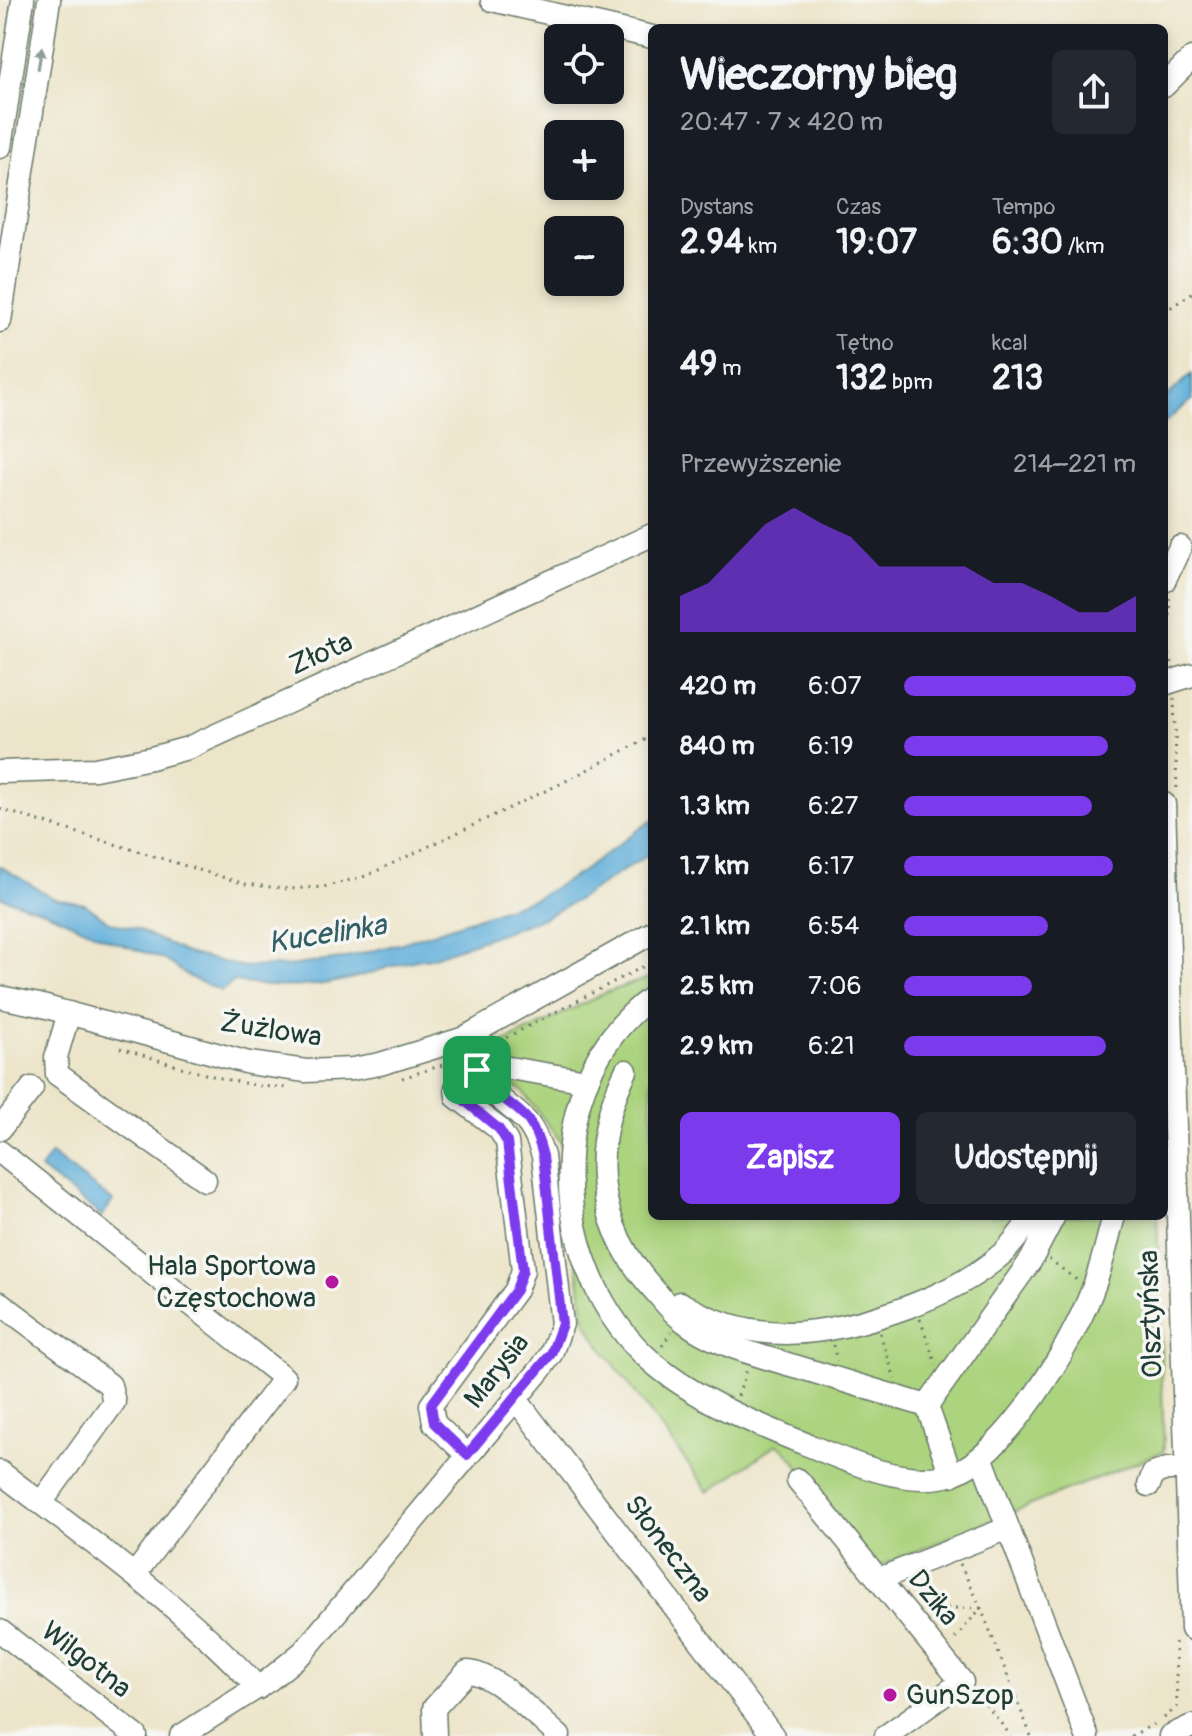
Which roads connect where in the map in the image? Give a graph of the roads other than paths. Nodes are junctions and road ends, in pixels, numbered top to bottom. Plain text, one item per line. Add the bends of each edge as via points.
1 (23, 0) edge
2 (49, 0) edge
3 (492, 0) edge
4 (648, 36) edge
5 (1192, 58) edge
6 (1168, 82) edge
7 (5, 84) edge
8 (31, 117) junction
9 (0, 147) edge
10 (0, 321) edge
11 (648, 537) edge
12 (1179, 548) edge
13 (1168, 581) edge
14 (0, 772) edge
15 (648, 935) edge
16 (1168, 939) edge
17 (0, 997) edge
18 (648, 1000) edge
19 (69, 1013) junction
20 (462, 1039) junction
21 (477, 1070) junction
22 (626, 1071) dead end
23 (587, 1081) junction
24 (32, 1088) dead end
25 (0, 1129) edge
26 (0, 1152) edge
27 (205, 1180) dead end
28 (1030, 1220) edge
29 (1052, 1220) edge
30 (1113, 1220) edge
31 (645, 1281) junction
32 (0, 1303) edge
33 (515, 1398) junction
34 (927, 1406) junction
35 (467, 1455) junction
36 (982, 1459) junction
37 (1187, 1469) junction
38 (0, 1472) edge
39 (951, 1475) junction
40 (798, 1480) dead end
41 (1149, 1485) dead end
42 (41, 1503) junction
43 (1008, 1528) junction
44 (135, 1574) junction
45 (879, 1579) junction
46 (1192, 1629) edge
47 (0, 1631) edge
48 (258, 1688) junction
49 (136, 1736) edge
50 (181, 1736) edge
51 (435, 1736) edge
52 (559, 1736) edge
53 (773, 1736) edge
54 (886, 1736) edge
55 (1087, 1736) edge

1 - 7 street
8 -> 2 street
3 - 4 street
5 - 6 street
7 - 8 street
7 - 9 street
8 - 10 street
11 - 14 street, Złota via 188,748 95,769
12 - 13 street
15 - 20 street, Żużlowa
16 - 37 street, Olsztyńska
17 - 19 street, Żużlowa
18 - 23 street via 616,1030
19 - 20 street, Żużlowa via 249,1063 306,1071 380,1064
19 - 27 street via 56,1057 57,1074
20 - 21 street, Marysia
21 - 23 street via 509,1068
21 - 33 street, Marysia via 493,1092 527,1120 543,1156 562,1324 551,1354
21 - 35 street via 455,1093 507,1142 523,1270 516,1290 431,1405 434,1423
22 - 31 street via 612,1099 602,1180 609,1216
23 - 39 street via 569,1150 581,1251 606,1310 652,1362 703,1397 849,1462 905,1478
24 - 25 street
26 - 44 street via 284,1378
28 - 31 street via 1002,1254 963,1281 915,1304 829,1331 782,1333 733,1325 691,1310
29 - 34 street via 1037,1250
30 - 36 street via 1092,1292 1071,1335 1014,1427
31 - 34 street via 680,1319 732,1347
32 - 42 street via 114,1392 114,1402
33 - 35 street, Marysia
33 - 53 street, Słoneczna
34 - 39 street
35 - 48 street, Marysia via 303,1652
36 - 39 street
36 - 43 street
37 - 41 street via 1153,1474
37 - 46 street, Olsztyńska
38 - 42 street
40 - 45 street, Dzika
42 - 44 street
43 - 45 street
43 - 55 street
44 - 48 street
45 - 54 street, Dzika via 962,1682
47 - 49 street, Wilgotna
48 - 50 street, Marysia
51 - 52 street via 434,1708 467,1672 492,1681

